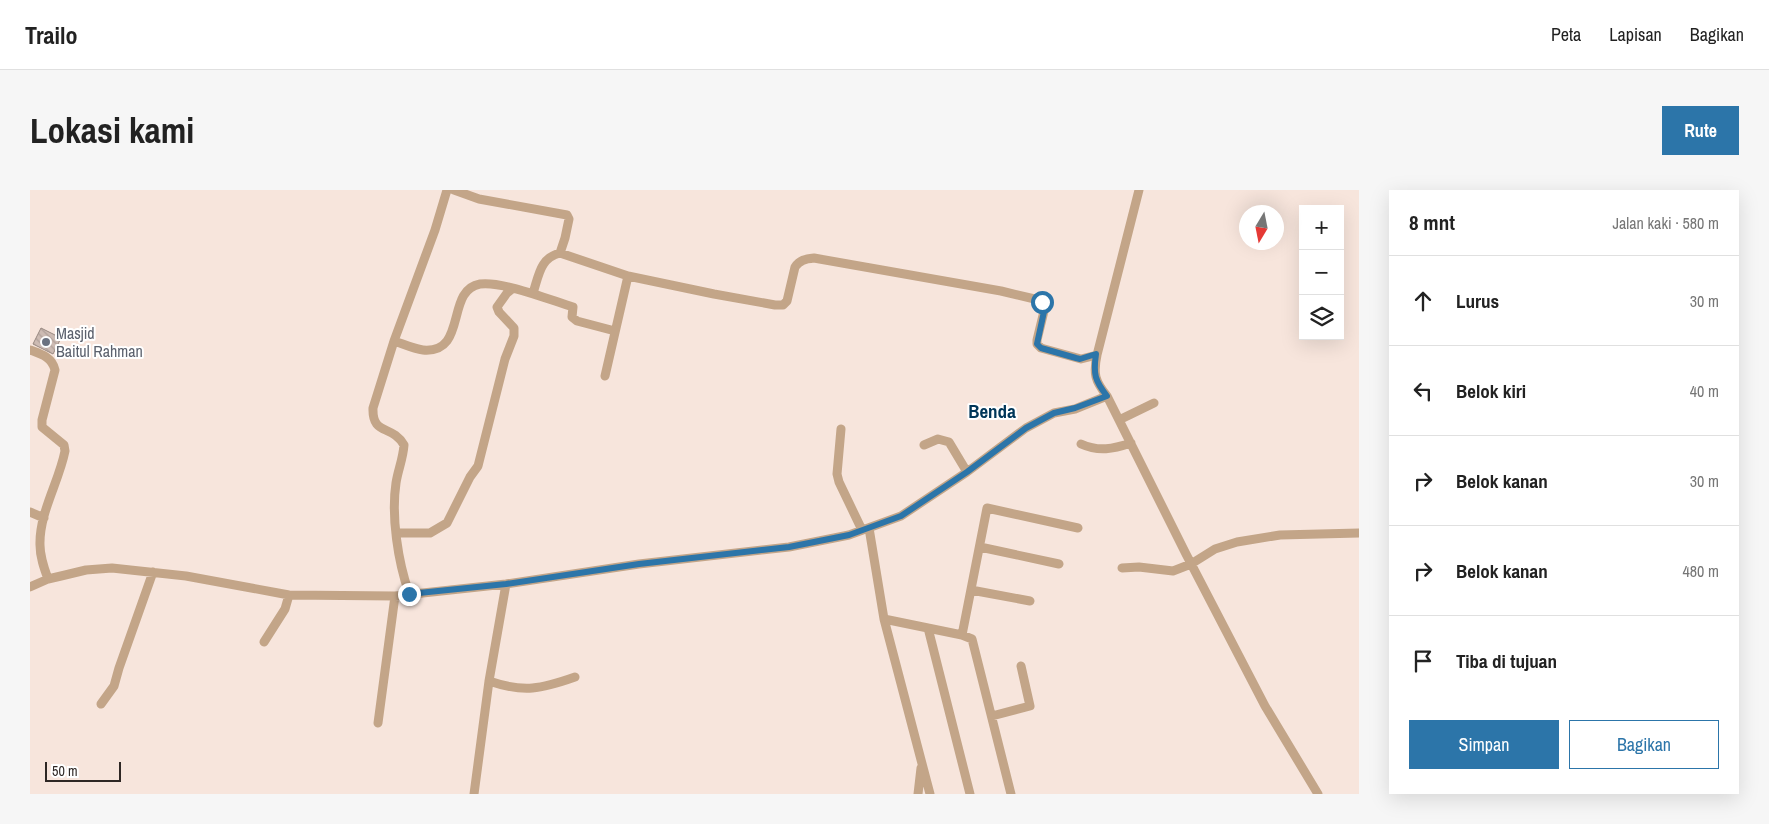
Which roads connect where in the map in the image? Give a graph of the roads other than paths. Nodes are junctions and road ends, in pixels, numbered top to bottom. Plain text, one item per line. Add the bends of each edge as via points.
1 (447, 190) edge
2 (454, 190) edge
3 (1139, 190) edge
4 (560, 253) junction
5 (628, 276) junction
6 (512, 289) junction
7 (532, 293) junction
8 (615, 331) junction
9 (394, 341) junction
10 (30, 350) edge
11 (1096, 354) junction
12 (605, 376) dead end
13 (1107, 396) junction
14 (1154, 403) dead end
15 (1120, 420) junction
16 (841, 429) dead end
17 (1131, 443) junction
18 (924, 444) dead end
19 (1081, 444) dead end
20 (967, 472) junction
21 (30, 512) edge
22 (44, 518) junction
23 (1078, 528) dead end
24 (866, 529) junction
25 (396, 533) junction
26 (1359, 533) edge
27 (980, 547) junction
28 (1059, 564) dead end
29 (1191, 564) junction
30 (1122, 568) dead end
31 (153, 572) junction
32 (48, 579) junction
33 (506, 584) junction
34 (30, 587) edge
35 (971, 590) junction
36 (409, 594) junction
37 (289, 595) junction
38 (395, 596) junction
39 (1030, 602) dead end
40 (884, 620) junction
41 (928, 628) junction
42 (962, 635) junction
43 (264, 642) dead end
44 (1021, 666) dead end
45 (575, 677) dead end
46 (489, 681) junction
47 (101, 704) dead end
48 (992, 716) junction
49 (378, 723) dead end
50 (922, 763) junction
51 (474, 794) edge
52 (918, 794) edge
53 (930, 794) edge
54 (970, 794) edge
55 (1011, 794) edge
56 (1318, 794) edge

1 - 9 street
2 - 4 street via 479,199 567,216
3 - 11 street
4 - 5 street
4 - 7 street via 544,261
5 - 8 street
5 - 11 street via 783,305 787,301 795,267 803,260 814,258 1039,300 1045,307 1038,346 1080,359
6 - 7 street
6 - 9 street via 478,284 468,291 458,306 453,332 438,348 423,350
6 - 25 street via 497,307 514,328 514,336 505,359 478,466 447,523 430,533
7 - 8 street via 573,307 572,317 577,321
8 - 12 street
9 - 25 street via 373,408 373,419 404,445 396,484
10 - 22 street via 45,356 54,366 42,427 64,445 65,452
11 - 13 street via 1094,371
13 - 15 street
13 - 20 street via 1054,413 1026,428
14 - 15 street
15 - 17 street
16 - 24 street via 837,474
17 - 19 street via 1108,450
17 - 29 street
18 - 20 street via 938,439 949,442
20 - 24 street via 901,516
21 - 22 street
22 - 32 street via 41,560
23 - 27 street via 987,508
24 - 33 street via 789,547 639,564
24 - 40 street
25 - 36 street
26 - 29 street via 1280,535 1237,542 1215,549
27 - 28 street
27 - 35 street
29 - 30 street via 1173,571
29 - 56 street via 1265,706
31 - 32 street via 112,568
31 - 37 street
31 - 47 street via 114,686
32 - 34 street
33 - 36 street
33 - 46 street
35 - 39 street
35 - 42 street
36 - 38 street
37 - 38 street
37 - 43 street via 285,609
38 - 49 street
40 - 41 street
40 - 50 street
41 - 42 street
41 - 54 street
42 - 48 street via 972,640 974,645
44 - 48 street via 1030,706
45 - 46 street via 532,689
46 - 51 street
48 - 55 street
50 - 52 street
50 - 53 street

